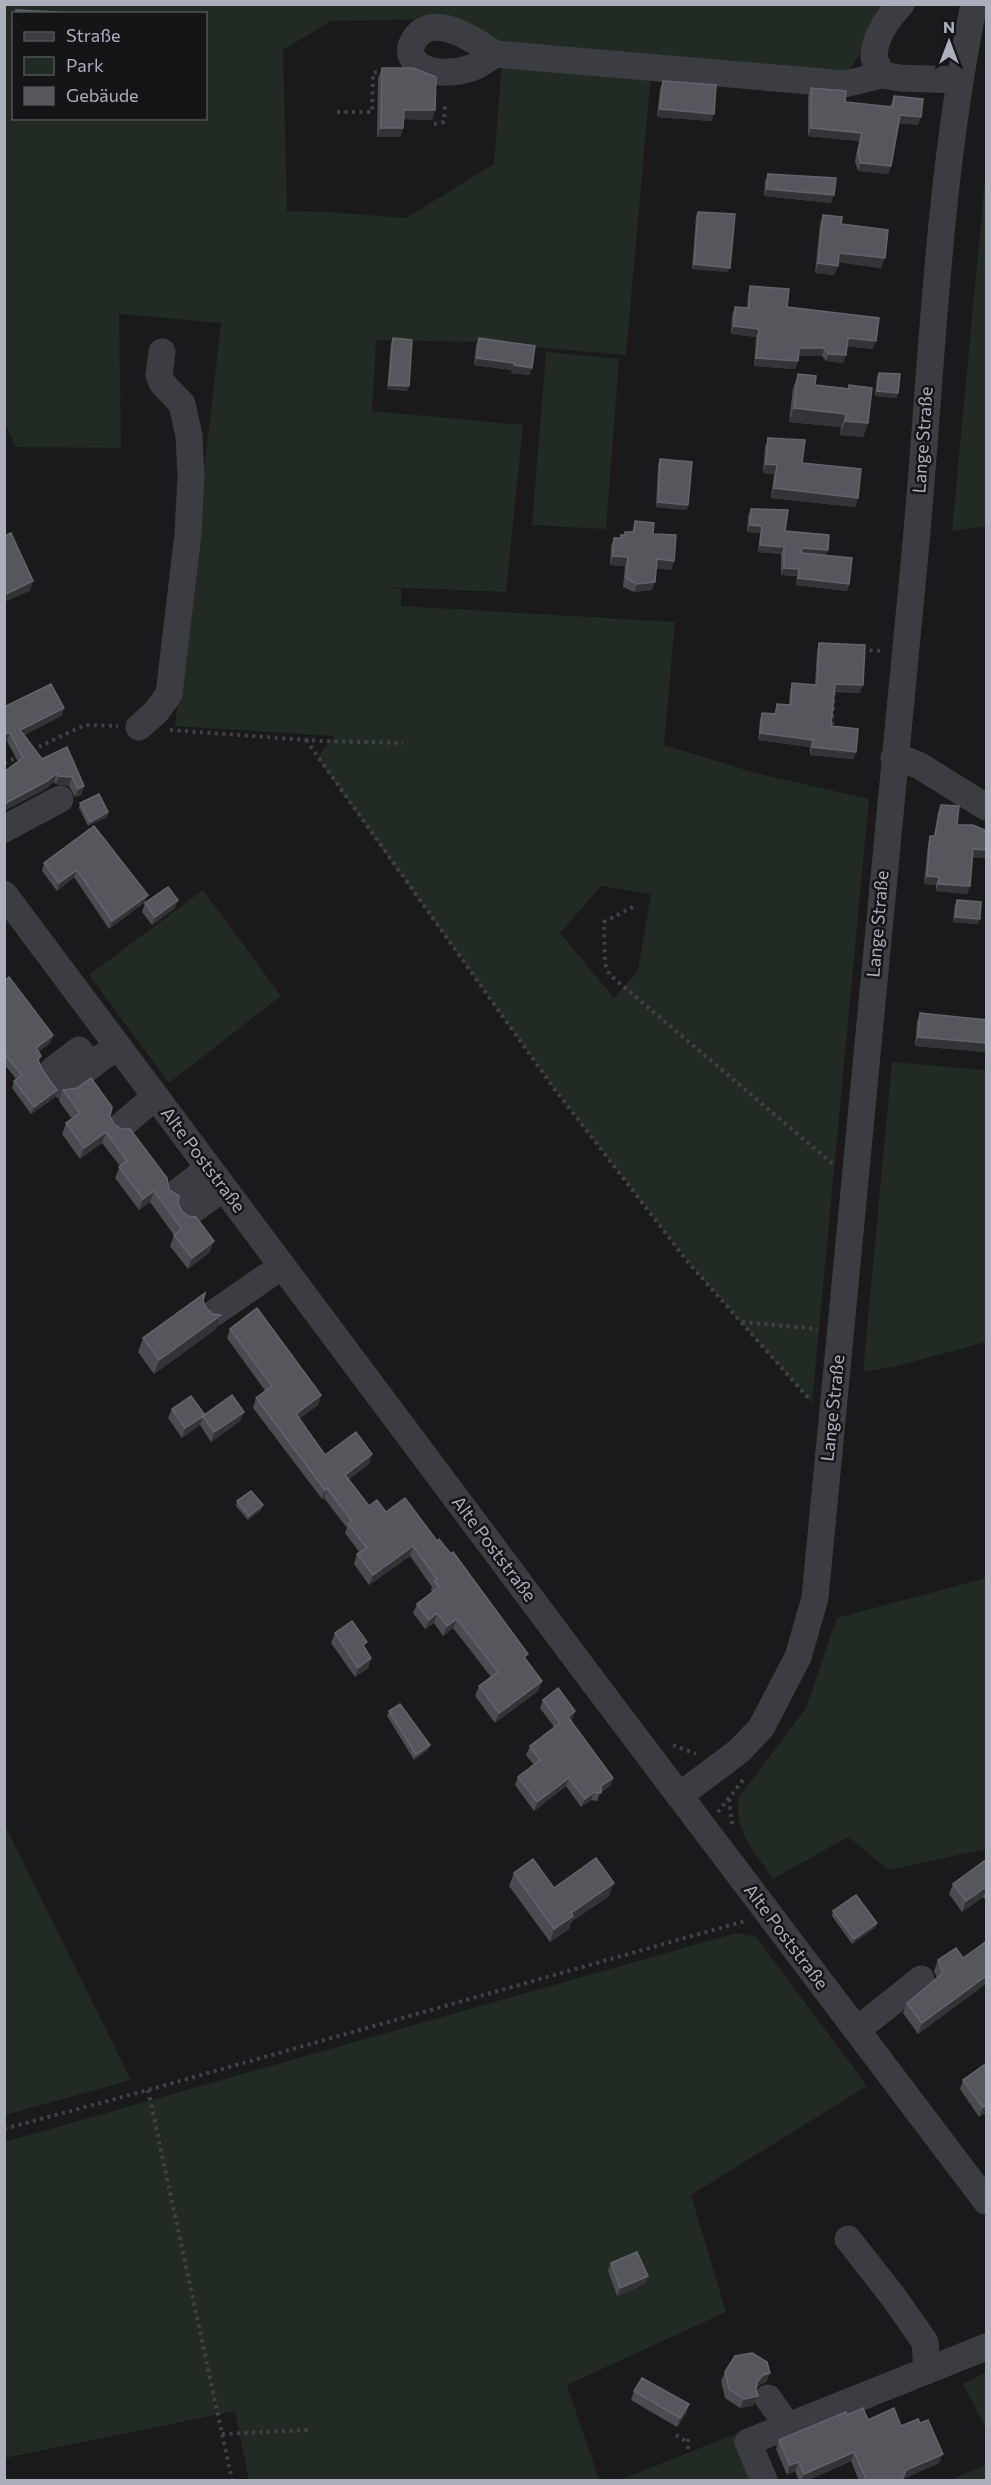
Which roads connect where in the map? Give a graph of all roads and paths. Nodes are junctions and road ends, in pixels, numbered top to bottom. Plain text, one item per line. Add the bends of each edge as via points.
1 (901, 4) edge
2 (974, 4) edge
3 (495, 54) dead end
4 (390, 71) edge
5 (882, 75) junction
6 (958, 80) junction
7 (445, 103) dead end
8 (337, 112) dead end
9 (435, 124) dead end
10 (162, 352) dead end
11 (860, 650) edge
12 (882, 651) dead end
13 (827, 688) edge
14 (832, 725) edge
15 (139, 727) dead end
16 (403, 744) dead end
17 (894, 759) junction
18 (60, 799) dead end
19 (987, 807) edge
20 (4, 829) edge
21 (4, 894) edge
22 (633, 907) dead end
23 (117, 1046) junction
24 (91, 1066) dead end
25 (155, 1097) junction
26 (122, 1125) dead end
27 (835, 1165) dead end
28 (216, 1178) junction
29 (184, 1202) dead end
30 (282, 1266) junction
31 (214, 1313) edge
32 (741, 1322) junction
33 (819, 1329) dead end
34 (812, 1403) dead end
35 (679, 1796) junction
36 (768, 1914) junction
37 (921, 1979) dead end
38 (857, 2030) junction
39 (148, 2090) junction
40 (4, 2129) edge
41 (987, 2201) edge
42 (848, 2238) dead end
43 (987, 2347) edge
44 (927, 2371) junction
45 (768, 2398) dead end
46 (788, 2426) junction
47 (310, 2430) dead end
48 (222, 2434) junction
49 (676, 2434) dead end
50 (691, 2436) dead end
51 (687, 2442) junction
52 (688, 2449) dead end
53 (232, 2481) edge
54 (764, 2481) edge

1 - 5 street via 877,39 874,59
2 - 6 street, Lange Straße
3 - 5 street via 845,84
4 - 8 path via 373,73 372,112
5 - 6 street
6 - 17 street, Lange Straße
7 - 9 path via 444,122
10 - 15 street via 159,375 182,404 189,436 188,534 169,694
11 - 12 path
13 - 14 path via 834,691
16 - 32 path via 306,740 553,1087 687,1261
17 - 19 street via 920,766
17 - 35 street, Lange Straße via 815,1598 798,1657 761,1728 739,1751
18 - 20 street
21 - 23 street, Alte Poststraße
22 - 27 path via 604,922 605,964 610,975
23 - 24 street
23 - 25 street, Alte Poststraße
25 - 26 street
25 - 28 street, Alte Poststraße
28 - 29 street
28 - 30 street, Alte Poststraße
30 - 31 street
30 - 35 street, Alte Poststraße
32 - 33 path
32 - 34 path
35 - 36 street, Alte Poststraße
36 - 38 street, Alte Poststraße
36 - 39 path
37 - 38 street
38 - 41 street, Alte Poststraße
39 - 40 path
39 - 48 path
42 - 44 street via 925,2342
43 - 44 street
44 - 46 street
45 - 46 street
46 - 54 street via 748,2442
47 - 48 path
48 - 53 path
49 - 51 path
50 - 51 path
51 - 52 path

